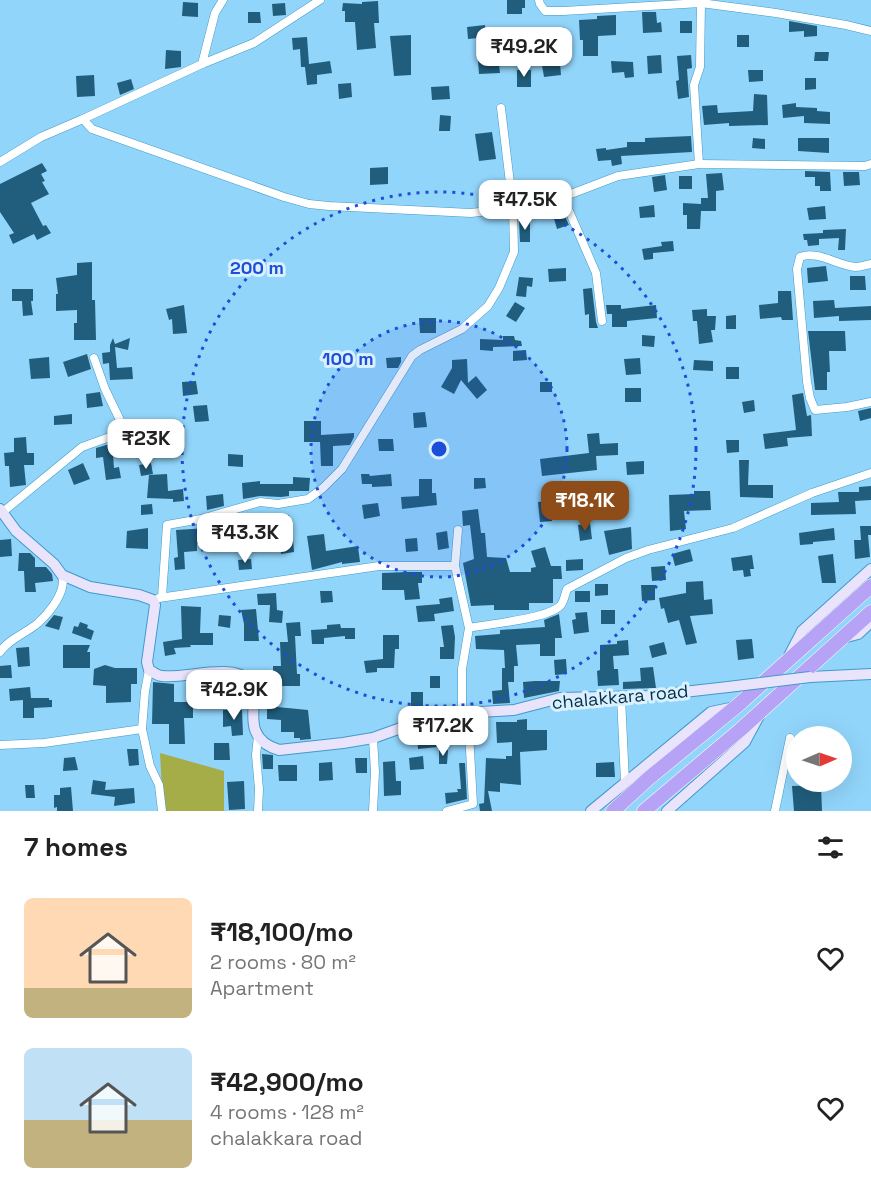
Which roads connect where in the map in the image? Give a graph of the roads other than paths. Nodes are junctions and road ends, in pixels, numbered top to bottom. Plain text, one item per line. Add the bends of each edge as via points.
1 (223, 0) edge
2 (320, 0) edge
3 (539, 0) edge
4 (701, 3) junction
5 (871, 31) edge
6 (202, 64) junction
7 (501, 108) dead end
8 (83, 119) junction
9 (0, 162) edge
10 (699, 164) junction
11 (871, 164) edge
12 (563, 197) junction
13 (513, 208) junction
14 (871, 264) edge
15 (602, 321) dead end
16 (94, 358) dead end
17 (871, 402) edge
18 (871, 473) edge
19 (2, 510) edge
20 (458, 530) dead end
21 (455, 566) junction
22 (871, 569) edge
23 (62, 574) junction
24 (871, 586) edge
25 (159, 600) junction
26 (871, 612) edge
27 (871, 622) edge
28 (469, 628) junction
29 (841, 639) junction
30 (0, 652) edge
31 (788, 659) junction
32 (149, 670) junction
33 (871, 674) edge
34 (621, 697) junction
35 (737, 706) junction
36 (763, 708) junction
37 (465, 713) junction
38 (142, 729) junction
39 (258, 736) junction
40 (373, 738) junction
41 (0, 745) edge
42 (786, 757) edge
43 (625, 782) junction
44 (473, 807) edge
45 (162, 811) edge
46 (258, 811) edge
47 (374, 811) edge
48 (447, 811) edge
49 (591, 811) edge
50 (613, 811) edge
51 (644, 811) edge
52 (667, 811) edge
53 (775, 811) edge

1 - 6 street via 215,13
2 - 6 street via 255,43
3 - 4 street via 545,11
4 - 5 street
4 - 10 street via 700,67 693,85
6 - 8 street
7 - 13 street
8 - 9 street via 41,137
8 - 13 street via 92,129 309,204 471,213
10 - 11 street
10 - 12 street via 618,176
12 - 13 street
12 - 15 street via 596,273
13 - 25 street via 514,252 488,306 462,329 412,356 342,469 308,499 278,504 260,502 167,525
14 - 17 street via 856,267 804,256 800,257 797,269 807,382 815,410
16 - 19 street via 121,430 82,447
18 - 28 street via 812,493 733,528 626,558 567,589 561,605 549,612
19 - 23 main road via 16,531
20 - 21 street
21 - 25 street via 379,566
21 - 28 street
22 - 31 main road via 802,631
23 - 25 main road via 90,587
23 - 30 street via 64,583 57,600 37,624 6,643
24 - 31 highway
25 - 32 main road via 147,662
26 - 29 highway
27 - 29 main road via 858,634
28 - 37 street via 462,669
29 - 36 highway
31 - 35 highway
32 - 38 street
32 - 39 main road via 160,676 221,672 248,678 253,684
33 - 34 main road, chalakkara road, bridge
34 - 37 main road, chalakkara road via 560,698 514,710
34 - 43 street
35 - 43 main road via 711,712
35 - 50 highway
36 - 51 highway
36 - 52 main road via 745,742
37 - 40 main road, chalakkara road via 426,719
37 - 44 street
38 - 41 street
38 - 45 street via 150,766 159,785
39 - 40 main road, chalakkara road via 269,747 279,750
39 - 46 street
40 - 47 street
42 - 53 street
43 - 49 main road
44 - 48 street

